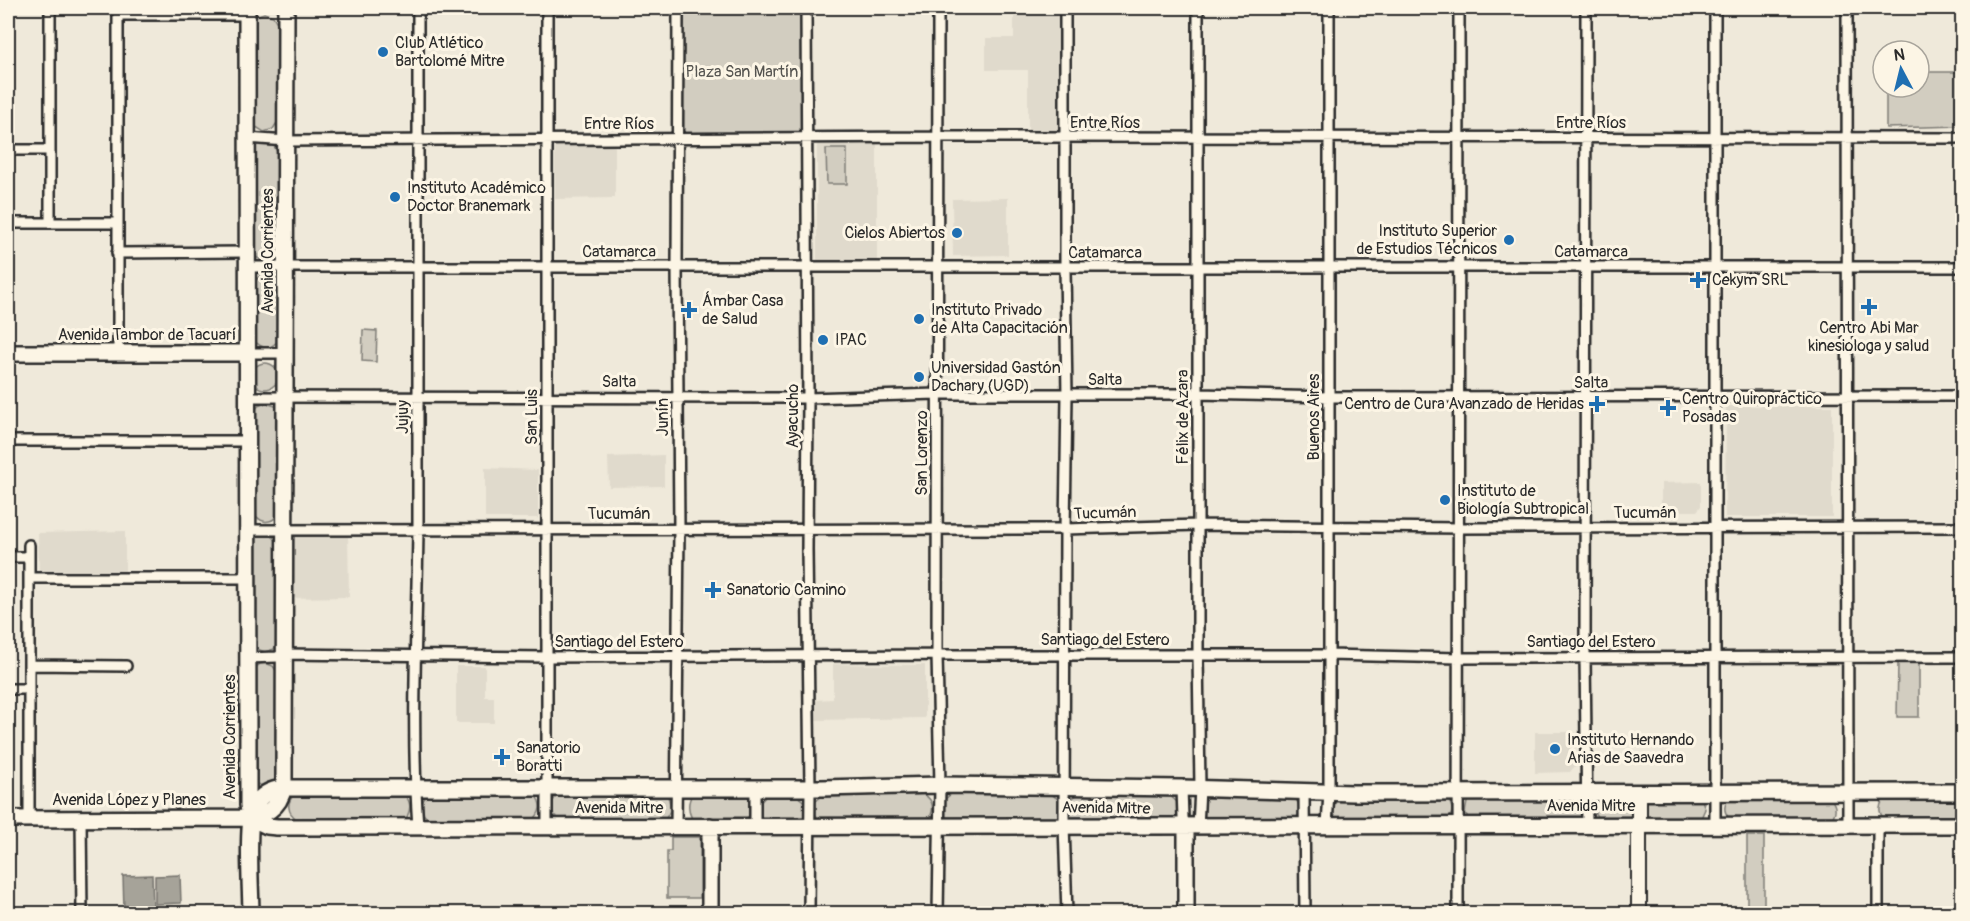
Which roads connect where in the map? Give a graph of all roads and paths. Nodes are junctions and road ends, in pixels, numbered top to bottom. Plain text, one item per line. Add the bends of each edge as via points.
1 (50, 8) edge
2 (286, 8) edge
3 (418, 8) edge
4 (547, 8) edge
5 (678, 8) edge
6 (806, 8) edge
7 (938, 8) edge
8 (1065, 8) edge
9 (1198, 8) edge
10 (1329, 8) edge
11 (1460, 8) edge
12 (1586, 8) edge
13 (1715, 8) edge
14 (1847, 8) edge
15 (118, 11) edge
16 (247, 11) edge
17 (937, 136) junction
18 (807, 137) junction
19 (1329, 137) junction
20 (247, 138) junction
21 (677, 138) junction
22 (1065, 138) junction
23 (1198, 138) junction
24 (1459, 138) junction
25 (1586, 138) junction
26 (1715, 138) junction
27 (1847, 138) junction
28 (1962, 138) edge
29 (547, 139) junction
30 (418, 140) junction
31 (286, 141) junction
32 (8, 150) edge
33 (50, 150) junction
34 (8, 223) edge
35 (50, 223) junction
36 (118, 223) junction
37 (117, 253) junction
38 (247, 260) junction
39 (286, 267) junction
40 (418, 267) junction
41 (547, 267) junction
42 (677, 267) junction
43 (807, 267) junction
44 (937, 267) junction
45 (1198, 267) junction
46 (1329, 267) junction
47 (1459, 267) junction
48 (1586, 267) junction
49 (1962, 267) edge
50 (1065, 268) junction
51 (1715, 268) junction
52 (1847, 268) junction
53 (8, 353) edge
54 (118, 353) junction
55 (247, 353) junction
56 (286, 353) junction
57 (937, 394) junction
58 (1198, 394) junction
59 (1067, 395) junction
60 (1962, 396) edge
61 (247, 397) junction
62 (285, 397) junction
63 (418, 397) junction
64 (547, 397) junction
65 (678, 397) junction
66 (1329, 397) junction
67 (808, 398) junction
68 (1459, 398) junction
69 (1586, 398) junction
70 (1714, 398) junction
71 (1848, 398) junction
72 (8, 441) edge
73 (247, 441) junction
74 (1198, 525) junction
75 (1328, 525) junction
76 (1848, 527) junction
77 (1962, 527) edge
78 (1459, 528) junction
79 (1586, 528) junction
80 (1714, 528) junction
81 (679, 529) junction
82 (1065, 529) junction
83 (248, 530) junction
84 (285, 530) junction
85 (418, 530) junction
86 (547, 530) junction
87 (807, 530) junction
88 (937, 530) junction
89 (29, 545) dead end
90 (8, 557) edge
91 (29, 557) junction
92 (29, 578) junction
93 (247, 578) junction
94 (284, 654) junction
95 (415, 655) junction
96 (937, 655) junction
97 (1065, 655) junction
98 (1198, 655) junction
99 (1328, 655) junction
100 (807, 656) junction
101 (1848, 656) junction
102 (547, 657) junction
103 (676, 657) junction
104 (1459, 657) junction
105 (1585, 657) junction
106 (1714, 657) junction
107 (1962, 657) edge
108 (247, 658) junction
109 (29, 665) junction
110 (126, 666) dead end
111 (8, 689) edge
112 (29, 689) junction
113 (940, 785) junction
114 (1065, 786) junction
115 (284, 788) junction
116 (415, 788) junction
117 (546, 788) junction
118 (755, 788) junction
119 (810, 788) junction
120 (1182, 788) junction
121 (1200, 788) junction
122 (677, 789) junction
123 (1587, 791) junction
124 (1304, 792) junction
125 (1329, 792) junction
126 (1459, 792) junction
127 (1639, 792) junction
128 (1714, 792) junction
129 (1848, 792) junction
130 (1962, 792) edge
131 (81, 818) junction
132 (250, 818) junction
133 (8, 819) edge
134 (29, 819) junction
135 (1587, 824) junction
136 (1639, 824) junction
137 (809, 825) junction
138 (1064, 825) junction
139 (1458, 825) junction
140 (1714, 825) junction
141 (1848, 825) junction
142 (1878, 825) junction
143 (1962, 825) edge
144 (418, 826) junction
145 (547, 826) junction
146 (676, 826) junction
147 (710, 826) junction
148 (755, 826) junction
149 (938, 826) junction
150 (1305, 826) junction
151 (1327, 826) junction
152 (1192, 827) junction
153 (82, 914) edge
154 (251, 914) edge
155 (710, 914) edge
156 (809, 914) edge
157 (938, 914) edge
158 (1067, 914) edge
159 (1186, 914) edge
160 (1305, 914) edge
161 (1458, 914) edge
162 (1639, 914) edge
163 (1878, 914) edge

1 - 33 street
2 - 31 main road, Avenida Corrientes
3 - 30 street, Jujuy
4 - 29 street, San Luis
5 - 21 street, Junín
6 - 18 street, Ayacucho
7 - 17 street, San Lorenzo
8 - 22 street
9 - 23 street, Félix de Azara
10 - 19 street, Buenos Aires
11 - 24 street
12 - 25 street
13 - 26 street
14 - 27 street
15 - 16 street
15 - 36 street
16 - 20 main road, Avenida Corrientes
17 - 18 street, Entre Ríos
17 - 22 street, Entre Ríos
17 - 44 street, San Lorenzo
18 - 21 street, Entre Ríos
18 - 43 street, Ayacucho
19 - 23 street, Entre Ríos
19 - 24 street, Entre Ríos
19 - 46 street, Buenos Aires
20 - 31 street, Entre Ríos
20 - 38 main road, Avenida Corrientes
21 - 29 street, Entre Ríos
21 - 42 street, Junín
22 - 23 street, Entre Ríos
22 - 50 street
23 - 45 street, Félix de Azara
24 - 25 street, Entre Ríos
24 - 47 street
25 - 26 street, Entre Ríos
25 - 48 street
26 - 27 street, Entre Ríos
26 - 51 street
27 - 28 street, Entre Ríos
27 - 52 street
29 - 30 street, Entre Ríos
29 - 41 street, San Luis
30 - 31 street, Entre Ríos
30 - 40 street, Jujuy
31 - 39 main road, Avenida Corrientes
32 - 33 street
33 - 35 street
34 - 35 street
35 - 36 street
36 - 37 street
37 - 38 street, Catamarca
37 - 54 street
38 - 39 street, Catamarca
38 - 55 main road, Avenida Corrientes
39 - 40 street, Catamarca
39 - 56 main road, Avenida Corrientes
40 - 41 street, Catamarca
40 - 63 street, Jujuy
41 - 42 street, Catamarca
41 - 64 street, San Luis
42 - 43 street, Catamarca
42 - 65 street, Junín
43 - 44 street, Catamarca
43 - 67 street, Ayacucho
44 - 50 street, Catamarca
44 - 57 street, San Lorenzo
45 - 46 street, Catamarca
45 - 50 street, Catamarca
45 - 58 street, Félix de Azara
46 - 47 street, Catamarca
46 - 66 street, Buenos Aires
47 - 48 street, Catamarca
47 - 68 street
48 - 51 street, Catamarca
48 - 69 street
49 - 52 street, Catamarca
50 - 59 street
51 - 52 street, Catamarca
51 - 70 street
52 - 71 street
53 - 54 main road, Avenida Tambor de Tacuarí
54 - 55 main road, Avenida Tambor de Tacuarí
55 - 56 street, Avenida Tambor de Tacuarí
55 - 61 main road, Avenida Corrientes
56 - 62 main road, Avenida Corrientes
57 - 59 street, Salta
57 - 67 street, Salta
57 - 88 street, San Lorenzo
58 - 59 street, Salta
58 - 66 street, Salta
58 - 74 street, Félix de Azara
59 - 82 street
60 - 71 street, Salta
61 - 62 street, Salta
61 - 73 main road, Avenida Corrientes
62 - 63 street, Salta
62 - 84 main road, Avenida Corrientes
63 - 64 street, Salta
63 - 85 street, Jujuy
64 - 65 street, Salta
64 - 86 street, San Luis
65 - 67 street, Salta
65 - 81 street, Junín
66 - 68 street, Salta
66 - 75 street, Buenos Aires
67 - 87 street, Ayacucho
68 - 69 street, Salta
68 - 78 street
69 - 70 street, Salta
69 - 79 street
70 - 71 street, Salta
70 - 80 street
71 - 76 street
72 - 73 street
73 - 83 main road, Avenida Corrientes
74 - 75 street, Tucumán
74 - 82 street, Tucumán
74 - 98 street, Félix de Azara
75 - 78 street, Tucumán
75 - 99 street, Buenos Aires
76 - 77 street, Tucumán
76 - 80 street, Tucumán
76 - 101 street
78 - 79 street, Tucumán
78 - 104 street
79 - 80 street, Tucumán
79 - 105 street
80 - 106 street
81 - 86 street, Tucumán
81 - 87 street, Tucumán
81 - 103 street, Junín
82 - 88 street, Tucumán
82 - 97 street
83 - 84 street, Tucumán
83 - 93 main road, Avenida Corrientes
84 - 85 street, Tucumán
84 - 94 main road, Avenida Corrientes
85 - 86 street, Tucumán
85 - 95 street, Jujuy
86 - 102 street, San Luis
87 - 88 street, Tucumán
87 - 100 street, Ayacucho
88 - 96 street, San Lorenzo
89 - 91 street
90 - 91 street
91 - 92 street
92 - 93 street
92 - 109 street
93 - 108 main road, Avenida Corrientes
94 - 95 street, Santiago del Estero
94 - 108 street, Santiago del Estero
94 - 115 main road, Avenida Corrientes
95 - 102 street, Santiago del Estero
95 - 116 street, Jujuy
96 - 97 street, Santiago del Estero
96 - 100 street, Santiago del Estero
96 - 113 street, San Lorenzo
97 - 98 street, Santiago del Estero
97 - 114 street
98 - 99 street, Santiago del Estero
98 - 121 street, Félix de Azara
99 - 104 street, Santiago del Estero
99 - 125 street, Buenos Aires
100 - 103 street, Santiago del Estero
100 - 119 street, Ayacucho
101 - 106 street, Santiago del Estero
101 - 107 street, Santiago del Estero
101 - 129 street
102 - 103 street, Santiago del Estero
102 - 117 street, San Luis
103 - 122 street, Junín
104 - 105 street, Santiago del Estero
104 - 126 street
105 - 106 street, Santiago del Estero
105 - 123 street
106 - 128 street
108 - 132 main road, Avenida Corrientes
109 - 110 street
109 - 112 street
111 - 112 street
112 - 134 street
113 - 114 main road, Avenida Mitre
113 - 119 main road, Avenida Mitre
113 - 149 street, San Lorenzo
114 - 120 main road, Avenida Mitre
114 - 138 street
115 - 116 main road, Avenida Mitre
115 - 132 main road, Avenida Corrientes via 276,805
116 - 117 main road, Avenida Mitre
116 - 144 street, Jujuy
117 - 122 main road, Avenida Mitre
117 - 145 street, San Luis
118 - 119 main road, Avenida Mitre
118 - 122 main road, Avenida Mitre
118 - 148 street
119 - 137 street, Ayacucho
120 - 121 main road, Avenida Mitre
120 - 152 street via 1183,818
121 - 124 main road, Avenida Mitre
121 - 152 street, Félix de Azara
122 - 146 street, Junín
123 - 126 main road, Avenida Mitre
123 - 127 main road, Avenida Mitre
123 - 135 street
124 - 125 main road, Avenida Mitre
124 - 150 street
125 - 126 main road, Avenida Mitre
125 - 151 street, Buenos Aires
126 - 139 street
127 - 128 main road, Avenida Mitre
127 - 136 main road
128 - 129 main road, Avenida Mitre
128 - 140 street
129 - 130 main road, Avenida Mitre
129 - 141 street
131 - 132 main road, Avenida López y Planes
131 - 134 main road, Avenida López y Planes
131 - 153 street
132 - 144 main road, Avenida Mitre via 277,827
132 - 154 main road
133 - 134 main road, Avenida López y Planes
135 - 136 main road, Avenida Mitre
135 - 139 main road, Avenida Mitre
136 - 140 main road, Avenida Mitre
136 - 162 main road
137 - 148 main road, Avenida Mitre
137 - 149 main road, Avenida Mitre
137 - 156 street, Ayacucho
138 - 149 main road, Avenida Mitre
138 - 152 main road, Avenida Mitre
138 - 158 street
139 - 151 main road, Avenida Mitre
139 - 161 street
140 - 141 main road, Avenida Mitre
141 - 142 main road, Avenida Mitre
142 - 143 main road, Avenida Mitre
142 - 163 street
144 - 145 main road, Avenida Mitre
145 - 146 main road, Avenida Mitre
146 - 147 main road, Avenida Mitre
147 - 148 main road, Avenida Mitre
147 - 155 main road
149 - 157 street, San Lorenzo
150 - 151 main road, Avenida Mitre
150 - 152 main road, Avenida Mitre
150 - 160 street
152 - 159 main road

